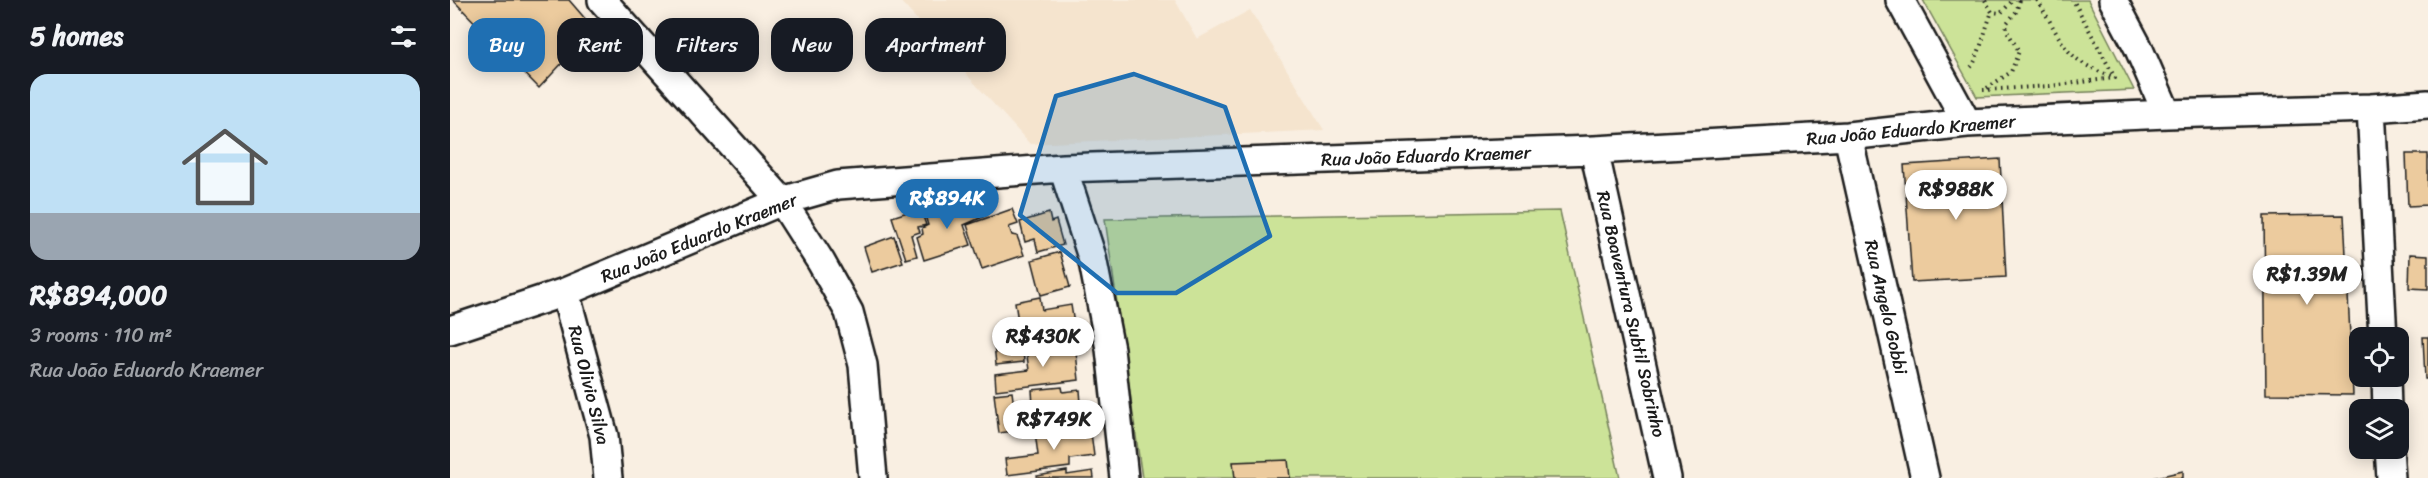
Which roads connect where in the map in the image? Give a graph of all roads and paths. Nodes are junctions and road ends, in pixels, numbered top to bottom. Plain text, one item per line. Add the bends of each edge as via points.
1 (602, 0) edge
2 (1900, 0) edge
3 (1985, 0) edge
4 (2013, 0) edge
5 (2020, 0) edge
6 (2037, 0) edge
7 (2073, 0) edge
8 (2113, 0) edge
9 (1992, 12) junction
10 (1971, 68) dead end
11 (2115, 78) junction
12 (2428, 104) edge
13 (2371, 108) junction
14 (2167, 114) junction
15 (1967, 123) junction
16 (1848, 136) junction
17 (1594, 150) junction
18 (1064, 168) junction
19 (782, 201) junction
20 (565, 292) junction
21 (2383, 327) edge
22 (450, 330) edge
23 (2390, 459) edge
24 (608, 478) edge
25 (873, 478) edge
26 (1124, 478) edge
27 (1667, 478) edge
28 (1925, 478) edge
29 (2391, 478) edge

1 - 19 street
2 - 15 street
3 - 9 path
4 - 9 path via 2001,13
5 - 11 path via 2006,24 2019,51 2011,72 1983,90
6 - 11 path via 2067,52 2080,64
7 - 11 path
8 - 14 street
9 - 10 path
12 - 13 street, Rua João Eduardo Kraemer
13 - 14 street, Rua João Eduardo Kraemer
13 - 21 street
14 - 15 street, Rua João Eduardo Kraemer
15 - 16 street, Rua João Eduardo Kraemer
16 - 17 street, Rua João Eduardo Kraemer
16 - 28 street, Rua Angelo Gobbi
17 - 18 street, Rua João Eduardo Kraemer
17 - 27 street, Rua Boaventura Subtil Sobrinho
18 - 19 street, Rua João Eduardo Kraemer via 838,185
18 - 26 street via 1092,257 1110,350
19 - 20 street, Rua João Eduardo Kraemer
19 - 25 street via 849,312 863,365
20 - 22 street, Rua João Eduardo Kraemer
20 - 24 street, Rua Olivio Silva via 604,436
23 - 29 street

